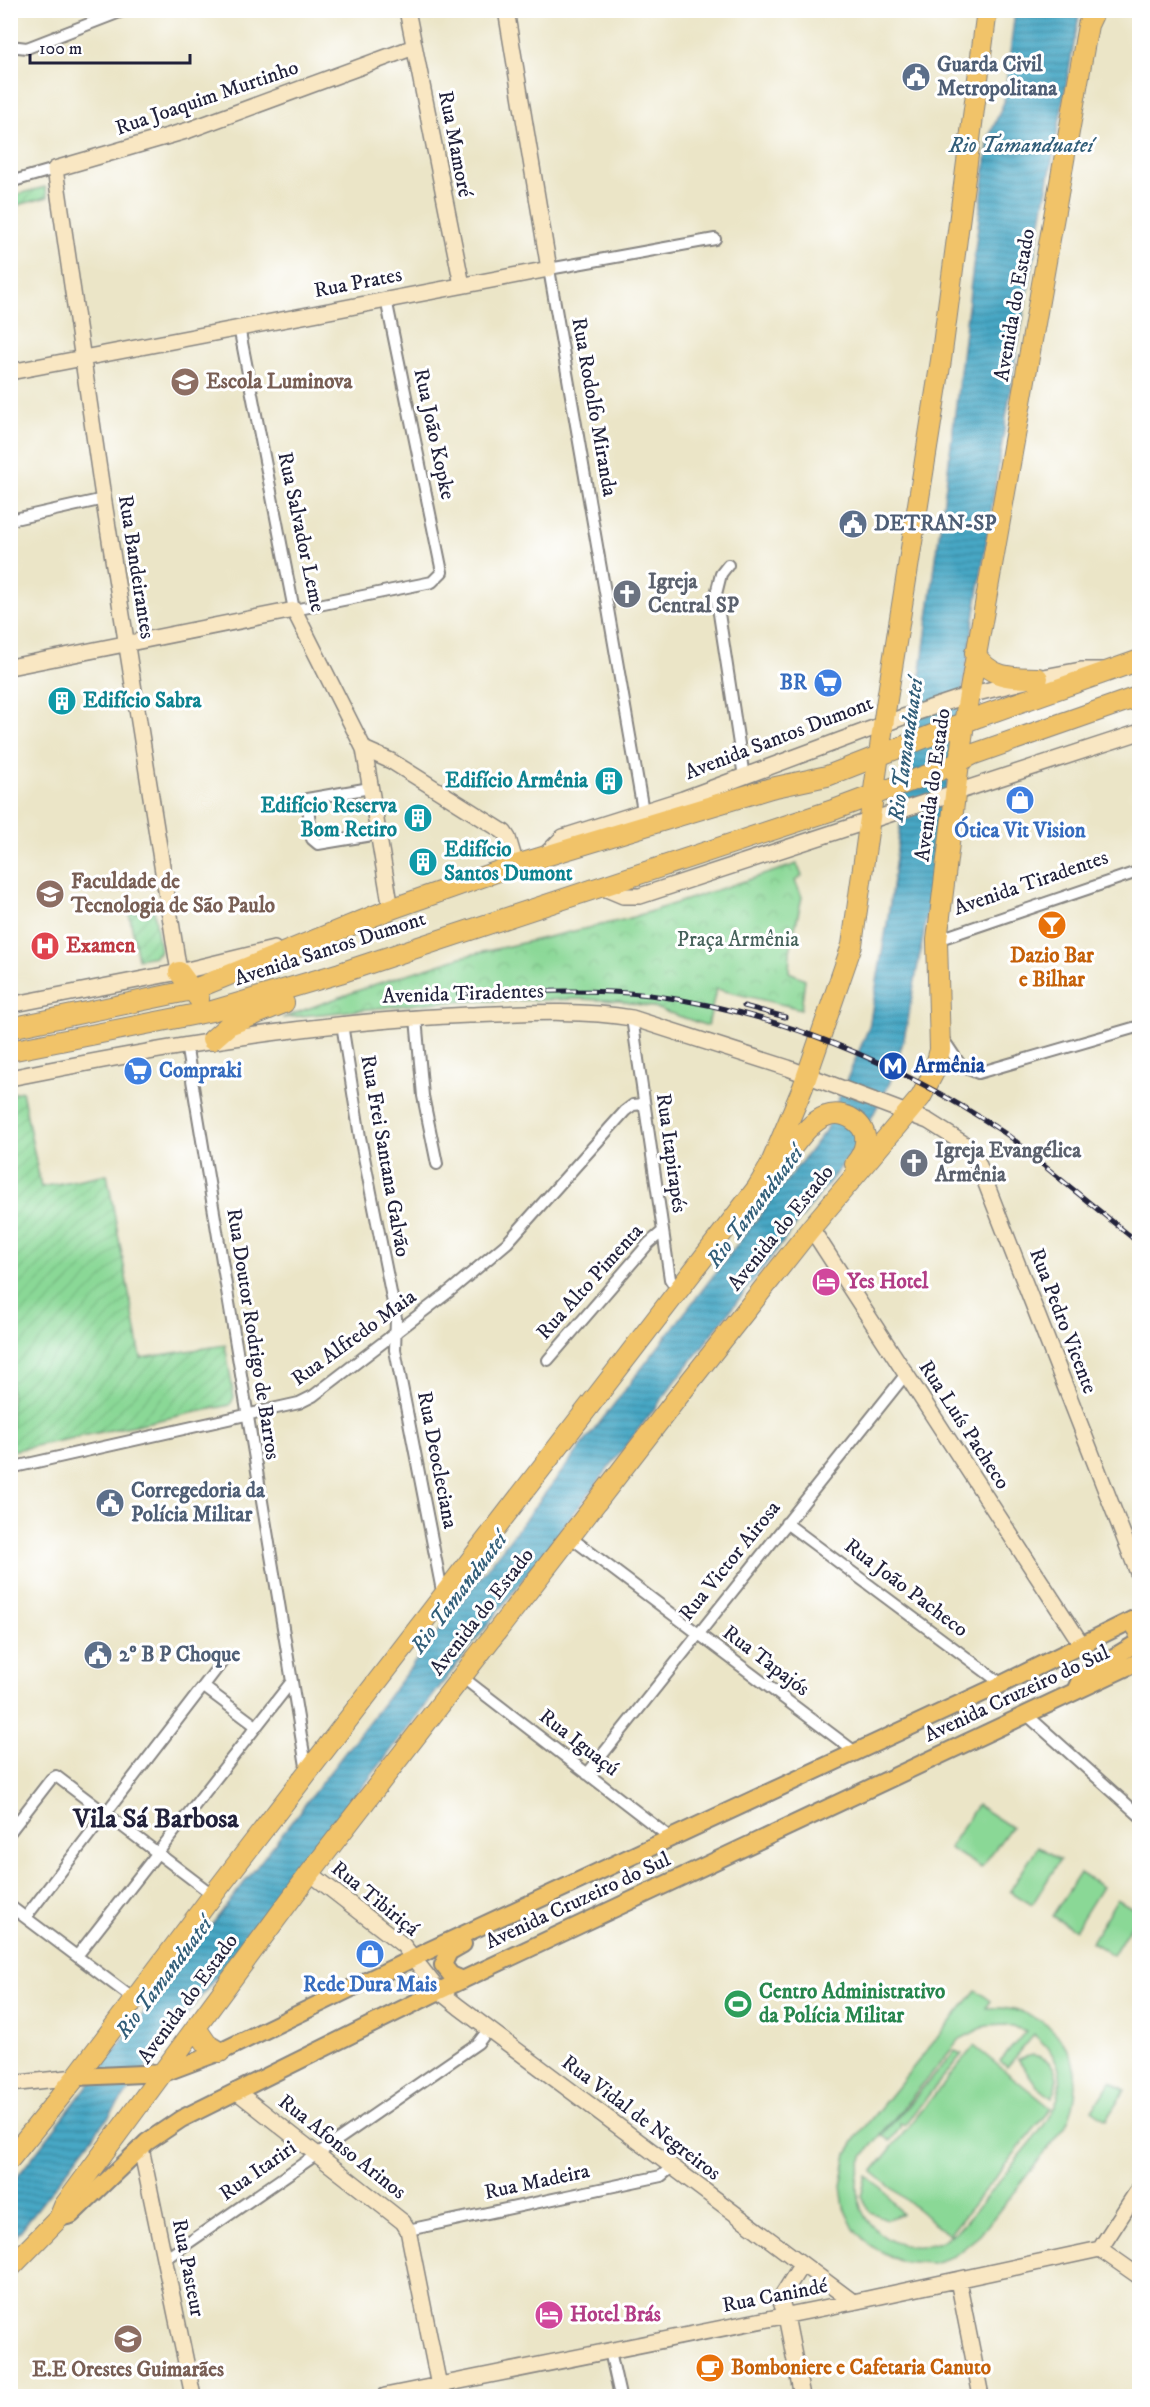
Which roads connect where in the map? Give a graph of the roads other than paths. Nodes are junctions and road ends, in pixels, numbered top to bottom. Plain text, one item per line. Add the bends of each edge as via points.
1 (125, 10) edge
2 (407, 10) edge
3 (506, 10) edge
4 (987, 10) edge
5 (1092, 15) edge
6 (10, 46) edge
7 (414, 46) junction
8 (55, 169) junction
9 (10, 182) edge
10 (715, 239) dead end
11 (549, 269) junction
12 (462, 285) junction
13 (386, 299) junction
14 (239, 327) junction
15 (82, 358) junction
16 (10, 372) edge
17 (104, 499) junction
18 (10, 520) edge
19 (728, 565) dead end
20 (294, 610) junction
21 (126, 645) junction
22 (975, 652) junction
23 (1140, 660) edge
24 (10, 667) edge
25 (1108, 670) junction
26 (1038, 678) junction
27 (966, 696) junction
28 (1140, 696) edge
29 (962, 723) junction
30 (884, 724) junction
31 (1140, 732) edge
32 (363, 749) junction
33 (879, 757) junction
34 (955, 764) junction
35 (744, 777) junction
36 (370, 788) junction
37 (874, 793) junction
38 (951, 793) junction
39 (643, 811) junction
40 (871, 818) junction
41 (378, 834) junction
42 (544, 856) junction
43 (516, 865) junction
44 (1140, 871) edge
45 (599, 886) junction
46 (391, 909) junction
47 (938, 940) junction
48 (288, 952) junction
49 (179, 972) junction
50 (340, 973) junction
51 (192, 990) junction
52 (10, 1005) edge
53 (212, 1011) junction
54 (416, 1018) junction
55 (632, 1018) junction
56 (342, 1024) junction
57 (1140, 1026) edge
58 (10, 1028) edge
59 (235, 1030) junction
60 (941, 1034) junction
61 (212, 1040) joint
62 (186, 1044) junction
63 (10, 1051) edge
64 (806, 1075) junction
65 (10, 1078) edge
66 (644, 1104) junction
67 (907, 1113) junction
68 (437, 1164) dead end
69 (769, 1168) junction
70 (849, 1182) junction
71 (811, 1228) junction
72 (663, 1231) junction
73 (678, 1291) junction
74 (396, 1331) junction
75 (548, 1360) dead end
76 (906, 1374) junction
77 (246, 1414) junction
78 (10, 1468) edge
79 (786, 1523) junction
80 (570, 1537) junction
81 (1140, 1578) edge
82 (443, 1596) junction
83 (1135, 1619) edge
84 (697, 1633) junction
85 (1082, 1645) junction
86 (225, 1658) dead end
87 (1140, 1662) edge
88 (462, 1677) junction
89 (292, 1681) junction
90 (1002, 1684) junction
91 (204, 1687) junction
92 (1074, 1692) junction
93 (1027, 1715) junction
94 (256, 1726) junction
95 (854, 1751) junction
96 (307, 1773) junction
97 (586, 1774) junction
98 (106, 1814) junction
99 (1140, 1816) edge
100 (10, 1832) edge
101 (672, 1839) junction
102 (157, 1853) junction
103 (310, 1873) junction
104 (213, 1895) junction
105 (10, 1906) edge
106 (520, 1907) junction
107 (26, 1917) junction
108 (77, 1956) junction
109 (413, 1958) junction
110 (463, 1980) junction
111 (439, 1991) junction
112 (135, 2000) junction
113 (196, 2028) junction
114 (488, 2030) junction
115 (220, 2052) junction
116 (154, 2073) junction
117 (76, 2078) junction
118 (10, 2084) edge
119 (236, 2091) junction
120 (141, 2148) junction
121 (317, 2154) junction
122 (10, 2159) edge
123 (672, 2168) junction
124 (1140, 2187) edge
125 (59, 2218) junction
126 (408, 2230) junction
127 (1100, 2249) junction
128 (165, 2259) junction
129 (802, 2264) junction
130 (10, 2268) edge
131 (1140, 2277) edge
132 (958, 2280) junction
133 (853, 2302) junction
134 (786, 2316) junction
135 (610, 2351) junction
136 (440, 2391) edge
137 (192, 2397) edge
138 (385, 2397) edge
139 (620, 2397) edge
140 (802, 2397) edge
141 (981, 2397) edge

1 - 6 street via 27,48
2 - 7 street, Rua Mamoré
3 - 11 street, Rua Rodolfo Miranda
4 - 30 highway, Avenida do Estado via 941,360
5 - 22 highway, Avenida do Estado
7 - 8 street, Rua Joaquim Murtinho via 189,130
7 - 12 street, Rua Mamoré
8 - 9 street, Rua Joaquim Murtinho
8 - 15 street, Rua Bandeirantes
10 - 11 street, Rua Prates
11 - 12 street, Rua Prates
11 - 39 street, Rua Rodolfo Miranda
12 - 13 street, Rua Prates
13 - 14 street, Rua Prates
13 - 20 street, Rua João Kopke via 442,568 432,582
14 - 15 street, Rua Prates
14 - 20 street, Rua Salvador Leme
15 - 16 street, Rua Prates
15 - 17 street, Rua Bandeirantes
17 - 18 street
17 - 21 street, Rua Bandeirantes
19 - 35 street via 721,574 716,594
20 - 21 street
20 - 32 street, Rua Salvador Leme
21 - 24 street
21 - 49 street, Rua Bandeirantes
22 - 26 highway via 984,666 998,675
22 - 27 highway, Avenida do Estado
23 - 25 highway, Avenida Santos Dumont
25 - 26 street, Avenida Santos Dumont via 1081,670
25 - 29 highway, Avenida Santos Dumont
26 - 27 street, Avenida Santos Dumont
27 - 29 highway, Avenida do Estado
27 - 30 street, Avenida Santos Dumont
28 - 34 highway, Avenida Santos Dumont
29 - 33 highway, Avenida Santos Dumont
29 - 34 highway, Avenida do Estado
30 - 33 highway, Avenida do Estado
30 - 35 street, Avenida Santos Dumont
31 - 38 street
32 - 36 street, Rua Salvador Leme
32 - 43 street via 391,761 504,832
33 - 37 highway, Avenida do Estado
33 - 42 highway, Avenida Santos Dumont via 827,776 771,788
34 - 37 highway, Avenida Santos Dumont
34 - 38 highway, Avenida do Estado
35 - 39 street, Avenida Santos Dumont
36 - 41 street, Rua Salvador Leme
36 - 41 street via 307,799 312,839 318,844
37 - 40 highway, Avenida do Estado
37 - 45 highway, Avenida Santos Dumont
38 - 40 street
38 - 47 highway, Avenida do Estado
39 - 42 street, Avenida Santos Dumont via 563,837
40 - 45 street via 640,896 623,896
40 - 64 highway, Avenida do Estado via 852,945
41 - 46 street, Rua Salvador Leme
42 - 43 highway, Avenida Santos Dumont
43 - 46 highway, Avenida Santos Dumont
44 - 47 street, Avenida Tiradentes
45 - 50 highway, Avenida Santos Dumont
46 - 48 highway, Avenida Santos Dumont
47 - 60 highway, Avenida do Estado
48 - 49 street, Avenida Santos Dumont via 274,949
48 - 51 highway, Avenida Santos Dumont
49 - 51 highway
49 - 52 street
50 - 53 highway, Avenida Santos Dumont
50 - 59 highway via 328,985
51 - 53 highway
51 - 58 highway
53 - 59 highway
53 - 63 highway
54 - 55 street, Avenida Tiradentes via 508,1014
54 - 56 street, Avenida Tiradentes
54 - 68 street via 423,1096
55 - 64 street, Avenida Tiradentes
55 - 66 street, Rua Itapirapés
56 - 59 street, Avenida Tiradentes
56 - 74 street, Rua Frei Santana Galvão
57 - 60 street via 978,1073 962,1066
59 - 61 highway
60 - 67 highway, Avenida do Estado via 934,1072
61 - 62 street
62 - 65 street
62 - 77 street, Rua Doutor Rodrigo de Barros
64 - 67 street, Avenida Tiradentes
64 - 69 highway, Avenida do Estado
66 - 72 street, Rua Itapirapés
66 - 74 street, Rua Alfredo Maia via 625,1110 507,1243
67 - 70 highway, Avenida do Estado
67 - 81 street, Rua Pedro Vicente via 957,1138 978,1163
69 - 70 highway via 780,1163 816,1122 829,1114 850,1117 864,1131 863,1152 848,1176
69 - 73 highway, Avenida do Estado via 758,1188
70 - 71 highway, Avenida do Estado
71 - 76 street, Rua Luís Pacheco
71 - 80 highway, Avenida do Estado
72 - 73 street, Rua Itapirapés via 670,1279
72 - 75 street, Rua Alto Pimenta
73 - 82 highway, Avenida do Estado
74 - 77 street, Rua Alfredo Maia via 306,1400
74 - 82 street, Rua Deocleciana via 395,1350
76 - 79 street, Rua Victor Airosa
76 - 85 street, Rua Luís Pacheco
77 - 78 street, Rua Alfredo Maia
77 - 89 street, Rua Doutor Rodrigo de Barros
79 - 84 street, Rua Victor Airosa
79 - 90 street, Rua João Pacheco
80 - 84 street, Rua Tapajós
80 - 88 highway, Avenida do Estado
82 - 96 highway, Avenida do Estado
83 - 85 main road, Avenida Cruzeiro do Sul
83 - 92 main road via 1137,1643 1082,1676
84 - 95 street, Rua Tapajós
84 - 97 street, Rua Victor Airosa
85 - 90 main road, Avenida Cruzeiro do Sul
86 - 91 street
87 - 92 main road, Avenida Cruzeiro do Sul
88 - 97 street, Rua Iguaçú
88 - 103 highway, Avenida do Estado
89 - 94 street
89 - 96 street, Rua Doutor Rodrigo de Barros
90 - 95 main road, Avenida Cruzeiro do Sul
91 - 94 street
91 - 98 street
92 - 93 main road, Avenida Cruzeiro do Sul
93 - 99 street
93 - 110 main road, Avenida Cruzeiro do Sul
94 - 102 street
95 - 101 main road, Avenida Cruzeiro do Sul
96 - 104 highway, Avenida do Estado
97 - 101 street, Rua Iguaçú
98 - 100 street via 55,1776
98 - 102 street
98 - 107 street
101 - 106 main road, Avenida Cruzeiro do Sul
102 - 104 street
102 - 108 street
103 - 109 street, Rua Tibiriçá via 403,1945
103 - 113 highway, Avenida do Estado
104 - 112 highway, Avenida do Estado
105 - 107 street
106 - 109 main road, Avenida Cruzeiro do Sul
106 - 110 main road via 514,1918 447,1955 444,1968 451,1976
107 - 108 street
108 - 112 street
109 - 111 street, Rua Vidal de Negreiros
109 - 115 main road, Avenida Cruzeiro do Sul
110 - 111 main road, Avenida Cruzeiro do Sul
111 - 114 street, Rua Vidal de Negreiros
111 - 119 main road, Avenida Cruzeiro do Sul
112 - 117 highway, Avenida do Estado
113 - 115 highway via 207,2044
113 - 116 highway, Avenida do Estado
114 - 121 street, Rua Itariri via 478,2043
114 - 123 street, Rua Vidal de Negreiros
115 - 116 main road, Avenida Cruzeiro do Sul
116 - 117 main road, Avenida Cruzeiro do Sul
116 - 125 highway, Avenida do Estado
117 - 118 street
117 - 122 highway, Avenida do Estado
119 - 120 main road, Avenida Cruzeiro do Sul via 169,2125
119 - 121 street, Rua Afonso Arinos
120 - 125 main road, Avenida Cruzeiro do Sul via 71,2215
120 - 128 street, Rua Pasteur
121 - 126 street, Rua Afonso Arinos via 400,2219
121 - 128 street, Rua Itariri
123 - 126 street, Rua Madeira via 661,2176
123 - 129 street, Rua Vidal de Negreiros
124 - 127 street
125 - 130 highway, Avenida do Estado
126 - 136 street, Rua Afonso Arinos
127 - 131 street
127 - 132 street, Rua Canindé
128 - 137 street, Rua Pasteur
129 - 133 street, Rua Vidal de Negreiros
129 - 134 street via 781,2295
132 - 133 street, Rua Canindé
132 - 141 street
133 - 134 street, Rua Canindé
134 - 135 street, Rua Canindé
134 - 140 street
135 - 136 street, Rua Canindé
135 - 139 street
136 - 138 street, Rua Canindé

